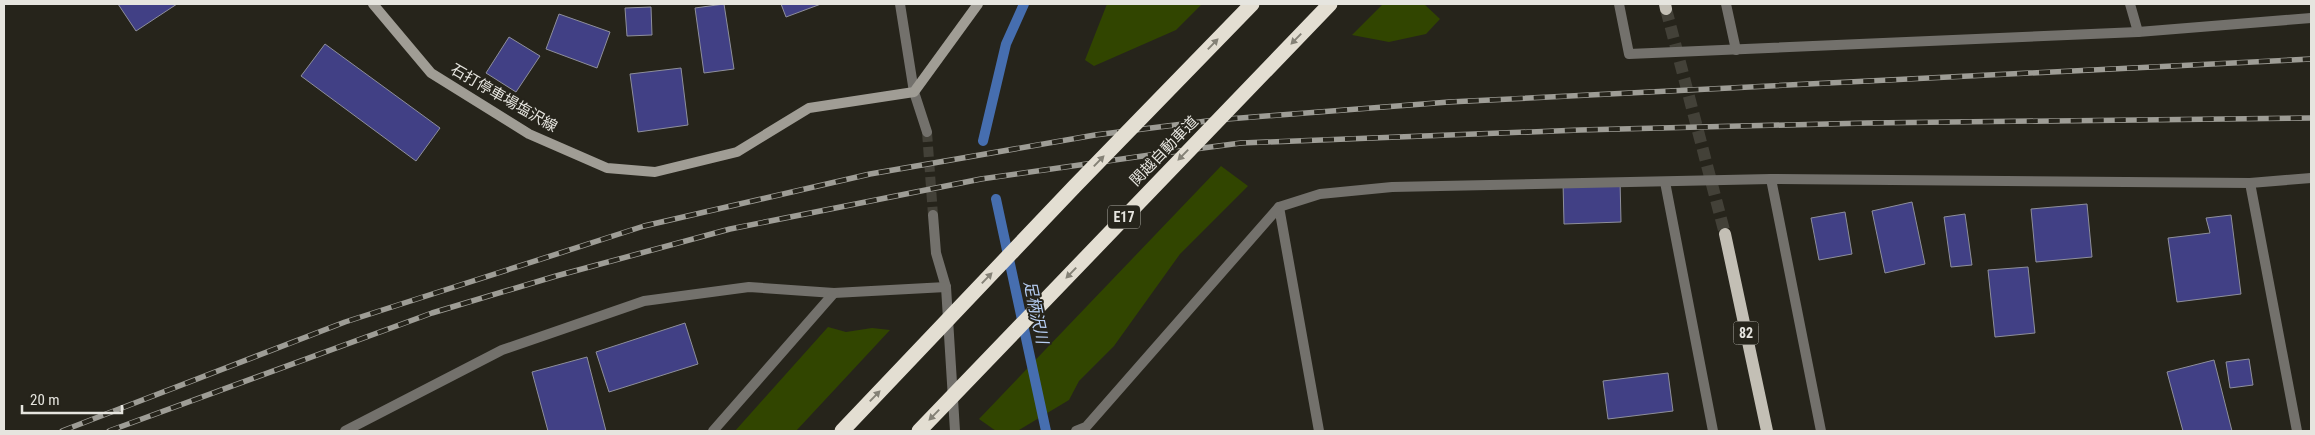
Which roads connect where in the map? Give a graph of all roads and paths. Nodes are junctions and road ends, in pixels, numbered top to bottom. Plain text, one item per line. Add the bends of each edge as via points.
1 (373, 4) edge
2 (900, 4) edge
3 (978, 4) edge
4 (1252, 4) edge
5 (1330, 4) edge
6 (1619, 4) edge
7 (1726, 4) edge
8 (2130, 4) edge
9 (2311, 18) edge
10 (2138, 32) junction
11 (1736, 50) junction
12 (914, 92) junction
13 (927, 132) tunnel mouth
14 (2311, 178) edge
15 (1771, 179) junction
16 (1665, 182) junction
17 (2250, 183) junction
18 (1279, 206) junction
19 (933, 214) tunnel mouth
20 (1725, 234) tunnel mouth
21 (946, 287) junction
22 (834, 293) junction
23 (346, 431) edge
24 (713, 431) edge
25 (842, 431) edge
26 (919, 431) edge
27 (955, 431) edge
28 (1076, 431) edge
29 (1319, 431) edge
30 (1713, 431) edge
31 (1767, 431) edge
32 (1821, 431) edge
33 (2297, 431) edge

1 - 12 main road, 石打停車場塩沢線 via 431,73 529,134 607,168 655,172 673,168 737,152 810,108
2 - 12 street
3 - 12 main road
25 -> 4 highway, bridge
5 -> 26 highway, 関越自動車道 / E17, bridge
6 - 11 street via 1629,54
7 - 11 street
8 - 10 street
9 - 10 street
10 - 11 street
12 - 13 street
14 - 17 street
15 - 16 street
15 - 17 street
15 - 32 street
16 - 18 street via 1392,187 1320,194
16 - 30 street
17 - 33 street
18 - 28 street via 1086,427
18 - 29 street
19 - 21 street via 936,252
20 - 31 main road, 82
21 - 22 street
21 - 27 street
22 - 23 street via 749,287 644,301 502,350
22 - 24 street

